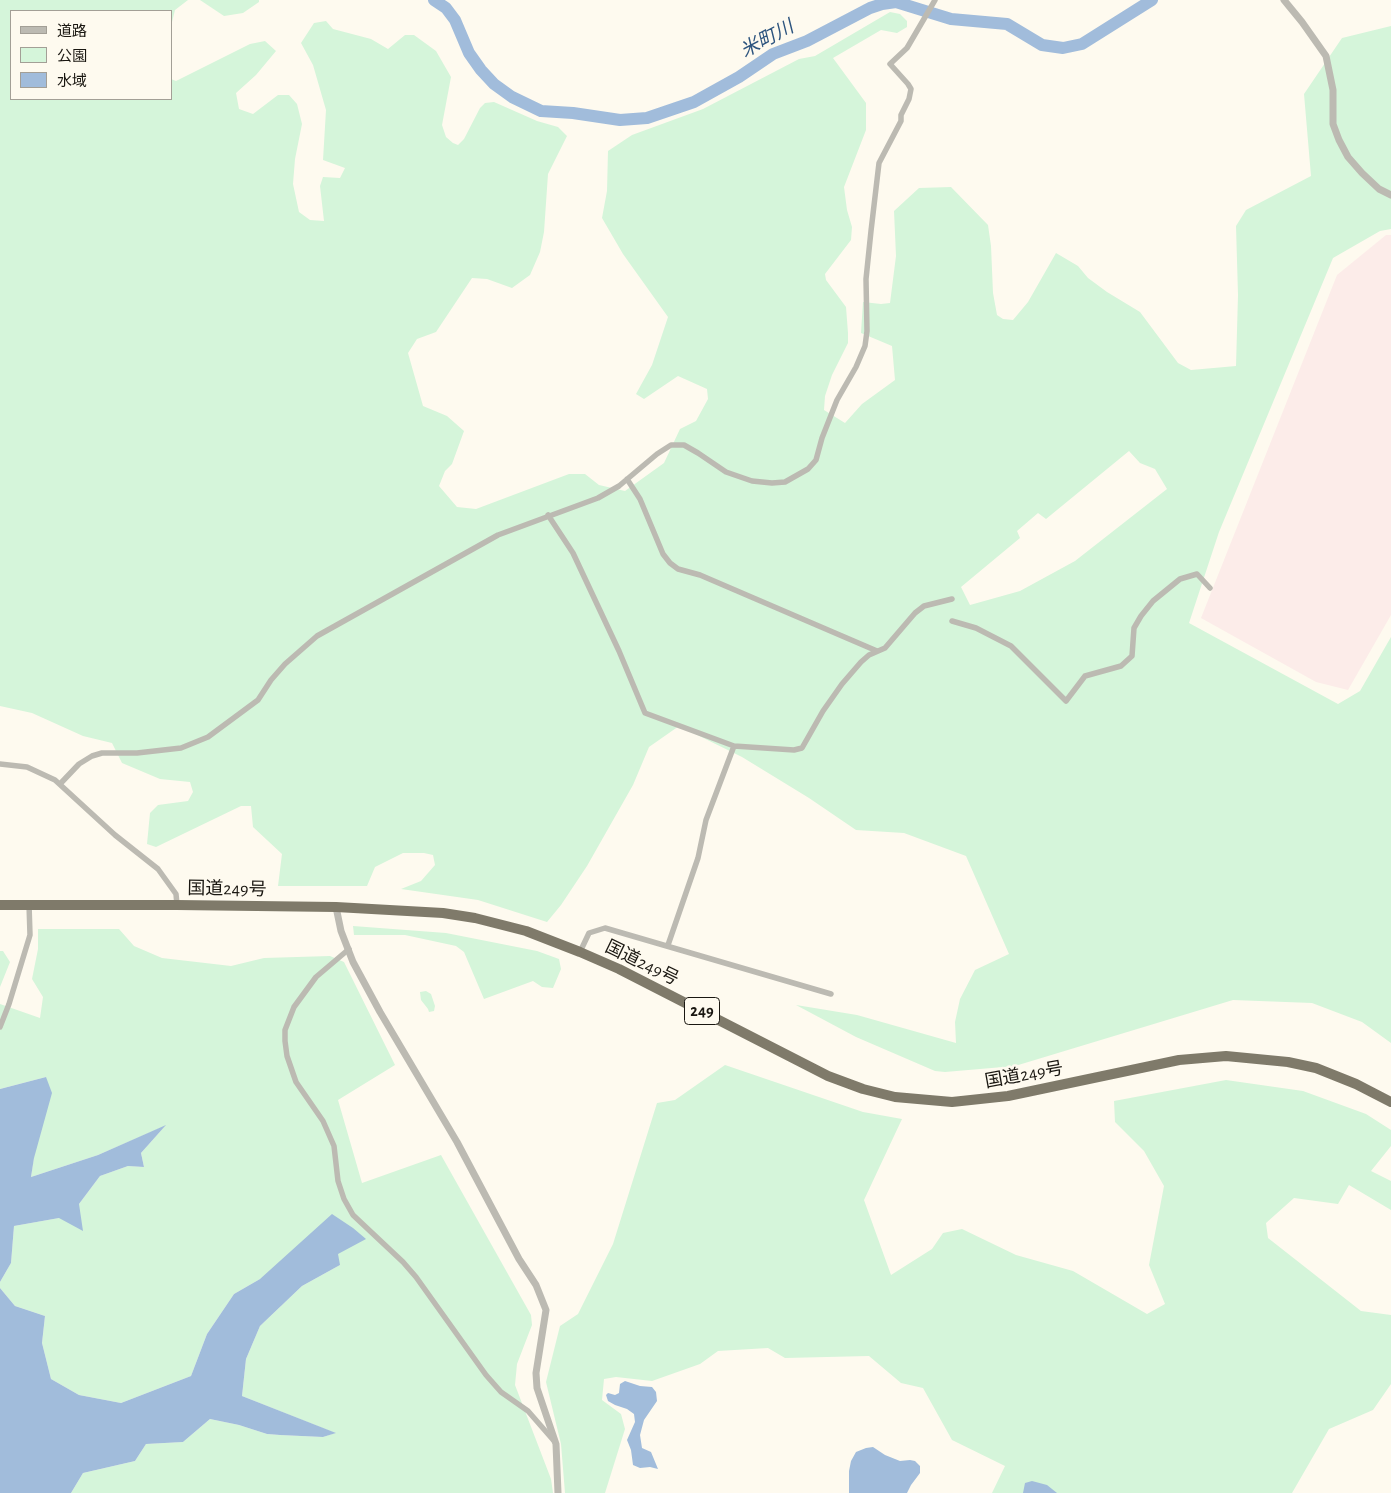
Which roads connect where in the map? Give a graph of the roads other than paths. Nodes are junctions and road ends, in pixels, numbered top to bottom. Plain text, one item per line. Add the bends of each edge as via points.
1 (935, 0) edge
2 (1284, 0) edge
3 (1391, 195) edge
4 (627, 479) junction
5 (548, 515) junction
6 (1210, 588) dead end
7 (952, 600) dead end
8 (952, 621) dead end
9 (877, 651) junction
10 (734, 746) junction
11 (0, 764) edge
12 (60, 784) junction
13 (29, 904) junction
14 (0, 905) edge
15 (177, 905) junction
16 (336, 907) junction
17 (668, 945) junction
18 (349, 949) junction
19 (580, 952) junction
20 (832, 994) dead end
21 (0, 1027) edge
22 (1391, 1102) edge
23 (556, 1444) junction
24 (558, 1493) edge

1 - 4 street via 907,48 890,64 911,89 901,121 880,163 867,269 864,346 837,400 816,460 804,473 772,484 726,472 684,445 671,445
2 - 3 street via 1326,56 1333,90 1333,124 1348,157 1379,189
4 - 5 street via 598,498
4 - 9 street via 640,498 663,554 678,569 700,575
5 - 10 street via 573,553 645,713
5 - 12 street via 498,535 317,636 285,664 258,700 208,738 181,748 97,754 78,764
6 - 8 street via 1197,574 1180,579 1153,601 1141,616 1134,628 1132,656 1121,666 1085,676 1066,701 1011,646 976,628
7 - 9 street via 924,606 885,648
9 - 10 street via 861,662 842,684 802,748
10 - 17 street via 706,820 698,858
11 - 12 street via 27,767
12 - 15 street via 158,869 176,894
13 - 14 highway, 国道249号 / 249
13 - 15 highway, 国道249号 / 249
13 - 21 street via 30,935
15 - 16 highway, 国道249号 / 249
16 - 18 street via 341,932
16 - 19 highway, 国道249号 / 249 via 475,918 526,931
17 - 19 street via 604,928 588,933
17 - 20 street
18 - 23 street via 380,1012 536,1286 546,1310 536,1373 537,1388
18 - 23 street via 316,978 294,1007 285,1030 287,1056 296,1082 323,1121 334,1146 338,1181 344,1199 353,1215 416,1277 486,1376 501,1392 528,1411
19 - 22 highway, 国道249号 / 249 via 619,968 828,1076 895,1097 952,1102 1008,1096 1179,1060 1226,1056 1316,1068
23 - 24 street

